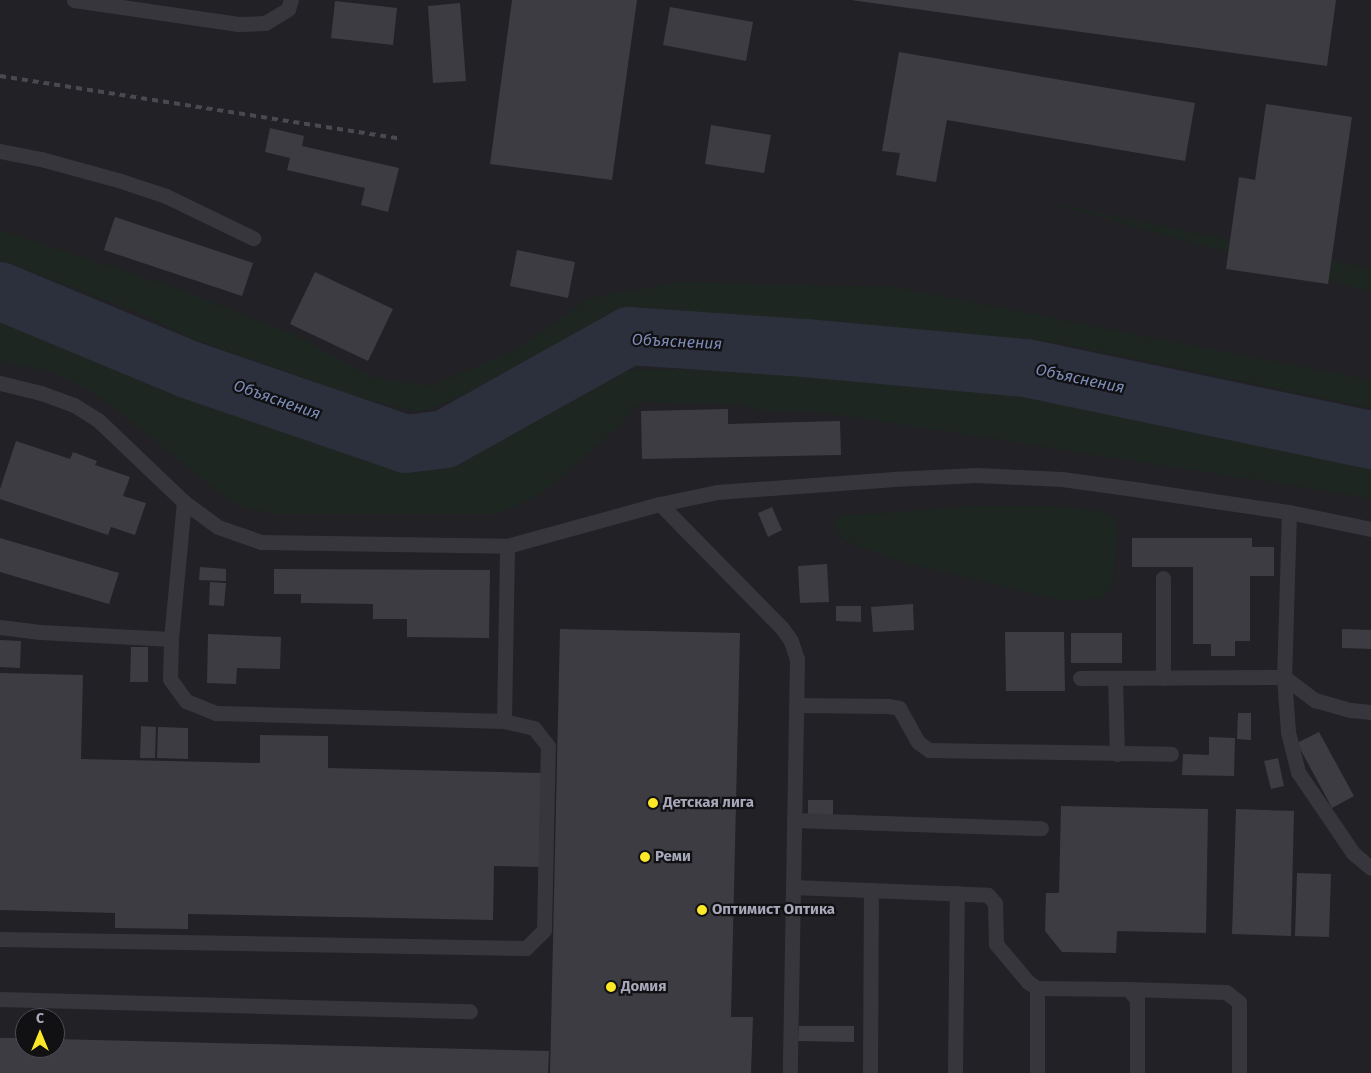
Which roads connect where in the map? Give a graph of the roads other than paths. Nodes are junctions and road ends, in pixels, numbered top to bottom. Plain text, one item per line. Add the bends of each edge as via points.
1 (74, 0) edge
2 (291, 0) edge
3 (0, 151) edge
4 (253, 238) dead end
5 (0, 383) edge
6 (184, 502) junction
7 (660, 504) junction
8 (1289, 512) junction
9 (1371, 529) edge
10 (507, 546) junction
11 (1163, 578) dead end
12 (0, 627) edge
13 (171, 639) junction
14 (1284, 677) junction
15 (1080, 678) dead end
16 (1115, 678) junction
17 (1163, 678) junction
18 (796, 704) junction
19 (1371, 712) edge
20 (504, 721) junction
21 (1117, 754) junction
22 (1171, 754) dead end
23 (794, 820) junction
24 (1041, 828) dead end
25 (1371, 868) edge
26 (793, 886) junction
27 (871, 890) junction
28 (957, 894) junction
29 (0, 939) edge
30 (1037, 988) junction
31 (1128, 989) junction
32 (0, 999) edge
33 (470, 1011) dead end
34 (790, 1073) edge
35 (870, 1073) edge
36 (955, 1073) edge
37 (1037, 1073) edge
38 (1137, 1073) edge
39 (1239, 1073) edge

1 - 2 lane via 238,24 265,23 288,9
3 - 4 lane via 108,177 166,196
5 - 6 lane via 74,405 98,420
6 - 10 lane via 218,527 261,542
6 - 13 lane
7 - 8 lane via 717,492 977,475 1062,479
7 - 10 lane
7 - 18 lane via 791,641 797,659
8 - 9 lane
8 - 14 lane
10 - 20 lane
11 - 17 lane
12 - 13 lane
13 - 20 lane via 170,679 186,701 216,713
14 - 17 lane
14 - 19 lane via 1315,700
14 - 25 lane via 1288,732 1298,772 1353,853
15 - 16 lane
16 - 17 lane
16 - 21 lane
18 - 21 lane via 898,708 918,742 929,750
18 - 23 lane
20 - 29 lane via 534,728 548,746 544,930 526,948
21 - 22 lane
23 - 24 lane
23 - 26 lane
26 - 27 lane
26 - 34 lane
27 - 28 lane
27 - 35 lane
28 - 30 lane via 988,894 995,903 996,944
28 - 36 lane
30 - 31 lane
30 - 37 lane
31 - 38 lane via 1137,999
31 - 39 lane via 1226,992 1239,1002
32 - 33 lane

